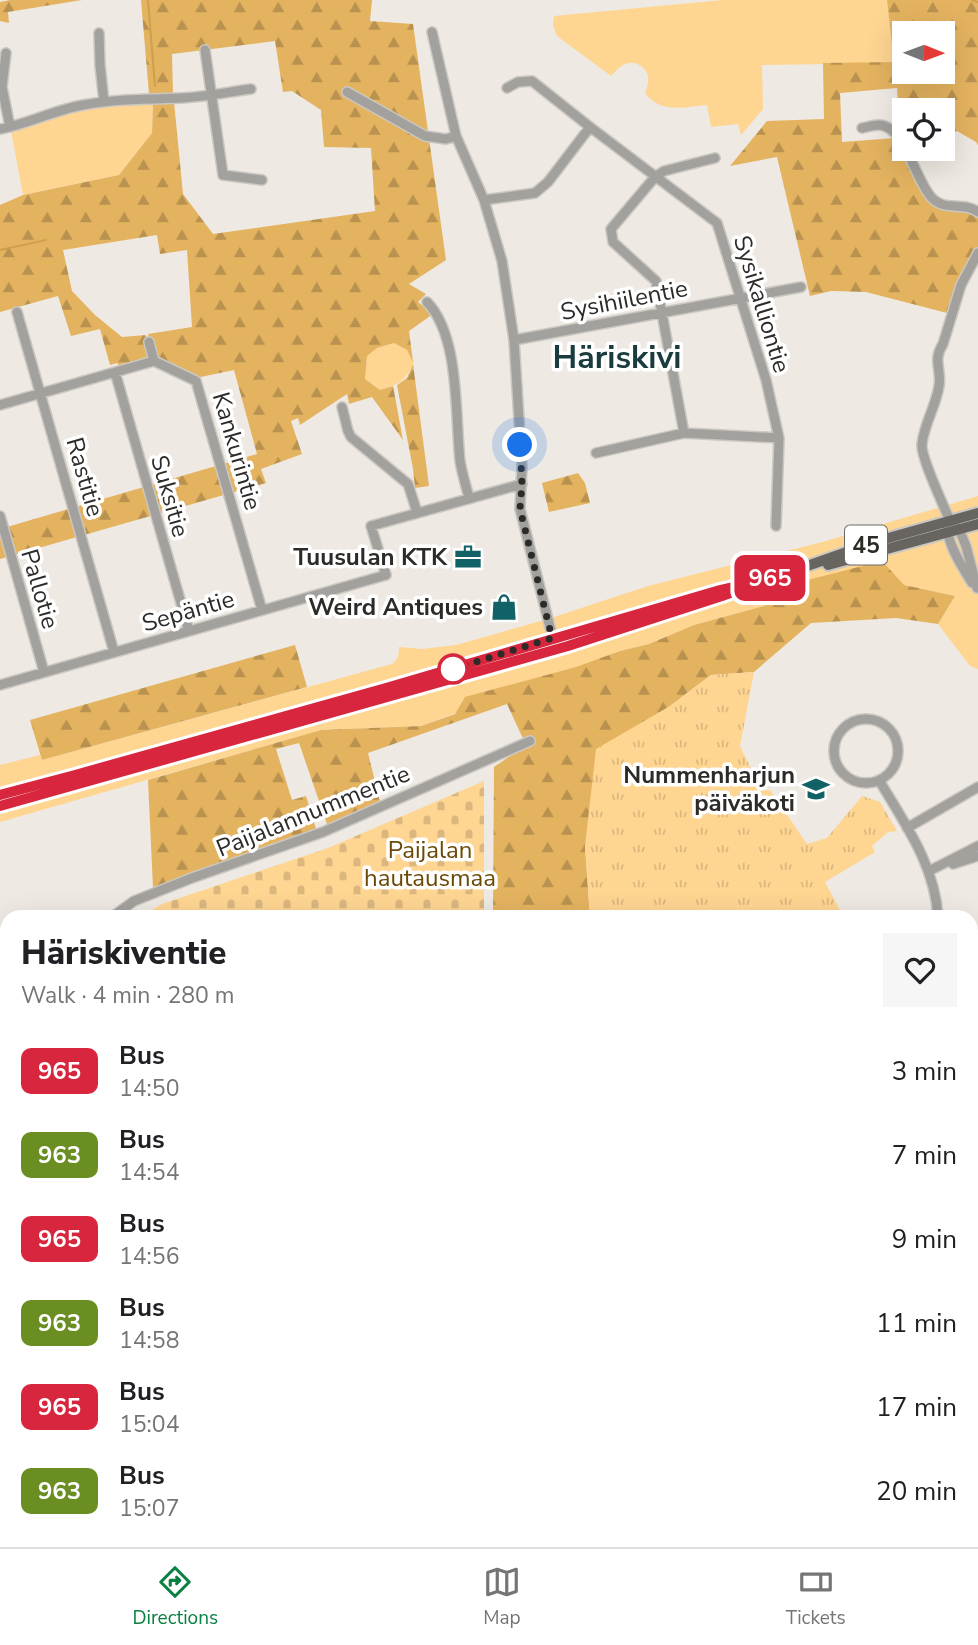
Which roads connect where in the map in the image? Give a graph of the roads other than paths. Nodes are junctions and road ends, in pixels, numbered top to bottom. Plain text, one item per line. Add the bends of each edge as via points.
1 (432, 32) dead end
2 (99, 33) dead end
3 (205, 50) dead end
4 (6, 53) dead end
5 (507, 88) dead end
6 (251, 89) dead end
7 (347, 92) dead end
8 (211, 94) junction
9 (104, 102) junction
10 (590, 127) junction
11 (5, 128) edge
12 (862, 128) dead end
13 (456, 136) junction
14 (715, 158) dead end
15 (655, 177) junction
16 (262, 180) dead end
17 (484, 200) junction
18 (978, 212) edge
19 (978, 253) edge
20 (801, 287) dead end
21 (741, 298) junction
22 (427, 302) dead end
23 (17, 312) dead end
24 (662, 312) junction
25 (514, 340) junction
26 (149, 342) dead end
27 (154, 361) junction
28 (114, 372) junction
29 (41, 393) junction
30 (0, 405) edge
31 (342, 407) dead end
32 (684, 433) junction
33 (779, 438) junction
34 (596, 453) dead end
35 (522, 484) junction
36 (469, 498) junction
37 (418, 512) junction
38 (978, 513) edge
39 (0, 516) edge
40 (978, 524) edge
41 (776, 526) dead end
42 (948, 527) junction
43 (959, 529) junction
44 (977, 589) edge
45 (262, 610) junction
46 (189, 631) junction
47 (554, 644) junction
48 (114, 652) junction
49 (44, 672) junction
50 (0, 685) edge
51 (530, 741) dead end
52 (879, 780) junction
53 (978, 787) edge
54 (0, 795) edge
55 (0, 806) edge
56 (907, 828) junction
57 (978, 846) edge
58 (978, 856) edge
59 (933, 869) junction
60 (122, 910) edge
61 (937, 910) edge

1 - 13 street
2 - 9 street
3 - 8 street
4 - 11 street via 2,87
5 - 10 street, Sysikalliontie via 532,82
6 - 8 street
7 - 13 street via 425,136
8 - 9 street
8 - 16 street via 223,175
9 - 11 street
10 - 15 street, Sysikalliontie
10 - 17 street via 536,193
12 - 18 street via 890,128 933,200
13 - 17 street
14 - 15 street
15 - 21 street, Sysikalliontie via 718,223
15 - 24 street via 611,229 613,242 656,281
17 - 25 street via 502,261
19 - 42 street via 961,285 936,361 939,388 922,444
20 - 21 street, Sysihiilentie
21 - 24 street, Sysihiilentie
21 - 33 street, Sysikalliontie
22 - 36 street via 437,312 451,349 460,464
23 - 29 street, Rastitie
24 - 25 street, Sysihiilentie
24 - 32 street
25 - 35 street
26 - 27 street
27 - 28 street
27 - 45 street, Kankurintie via 196,381
28 - 29 street
28 - 46 street, Suksitie
29 - 30 street
29 - 48 street, Rastitie
31 - 37 street via 351,437 408,484
32 - 33 street
32 - 34 street
33 - 41 street, Sysikalliontie
35 - 36 street
35 - 47 street via 520,509
36 - 37 street
37 - 45 street, Sepäntie via 371,526 386,575
38 - 42 main road, 45
39 - 49 street, Pallotie
40 - 43 main road, 45
42 - 43 main road, 45
42 - 44 street via 954,550
42 - 47 main road, 45 via 881,540
43 - 44 street
45 - 46 street, Sepäntie
46 - 48 street, Sepäntie
47 - 54 main road, 45
47 - 55 main road, 45
48 - 49 street, Sepäntie
49 - 50 street, Sepäntie
51 - 60 street, Paijalannummentie via 323,832 192,878
52 - 52 street via 895,762 895,738 875,721 849,724 834,745 837,766 855,781
52 - 56 street
53 - 56 street
56 - 59 street
57 - 59 street
58 - 59 street
59 - 61 street

